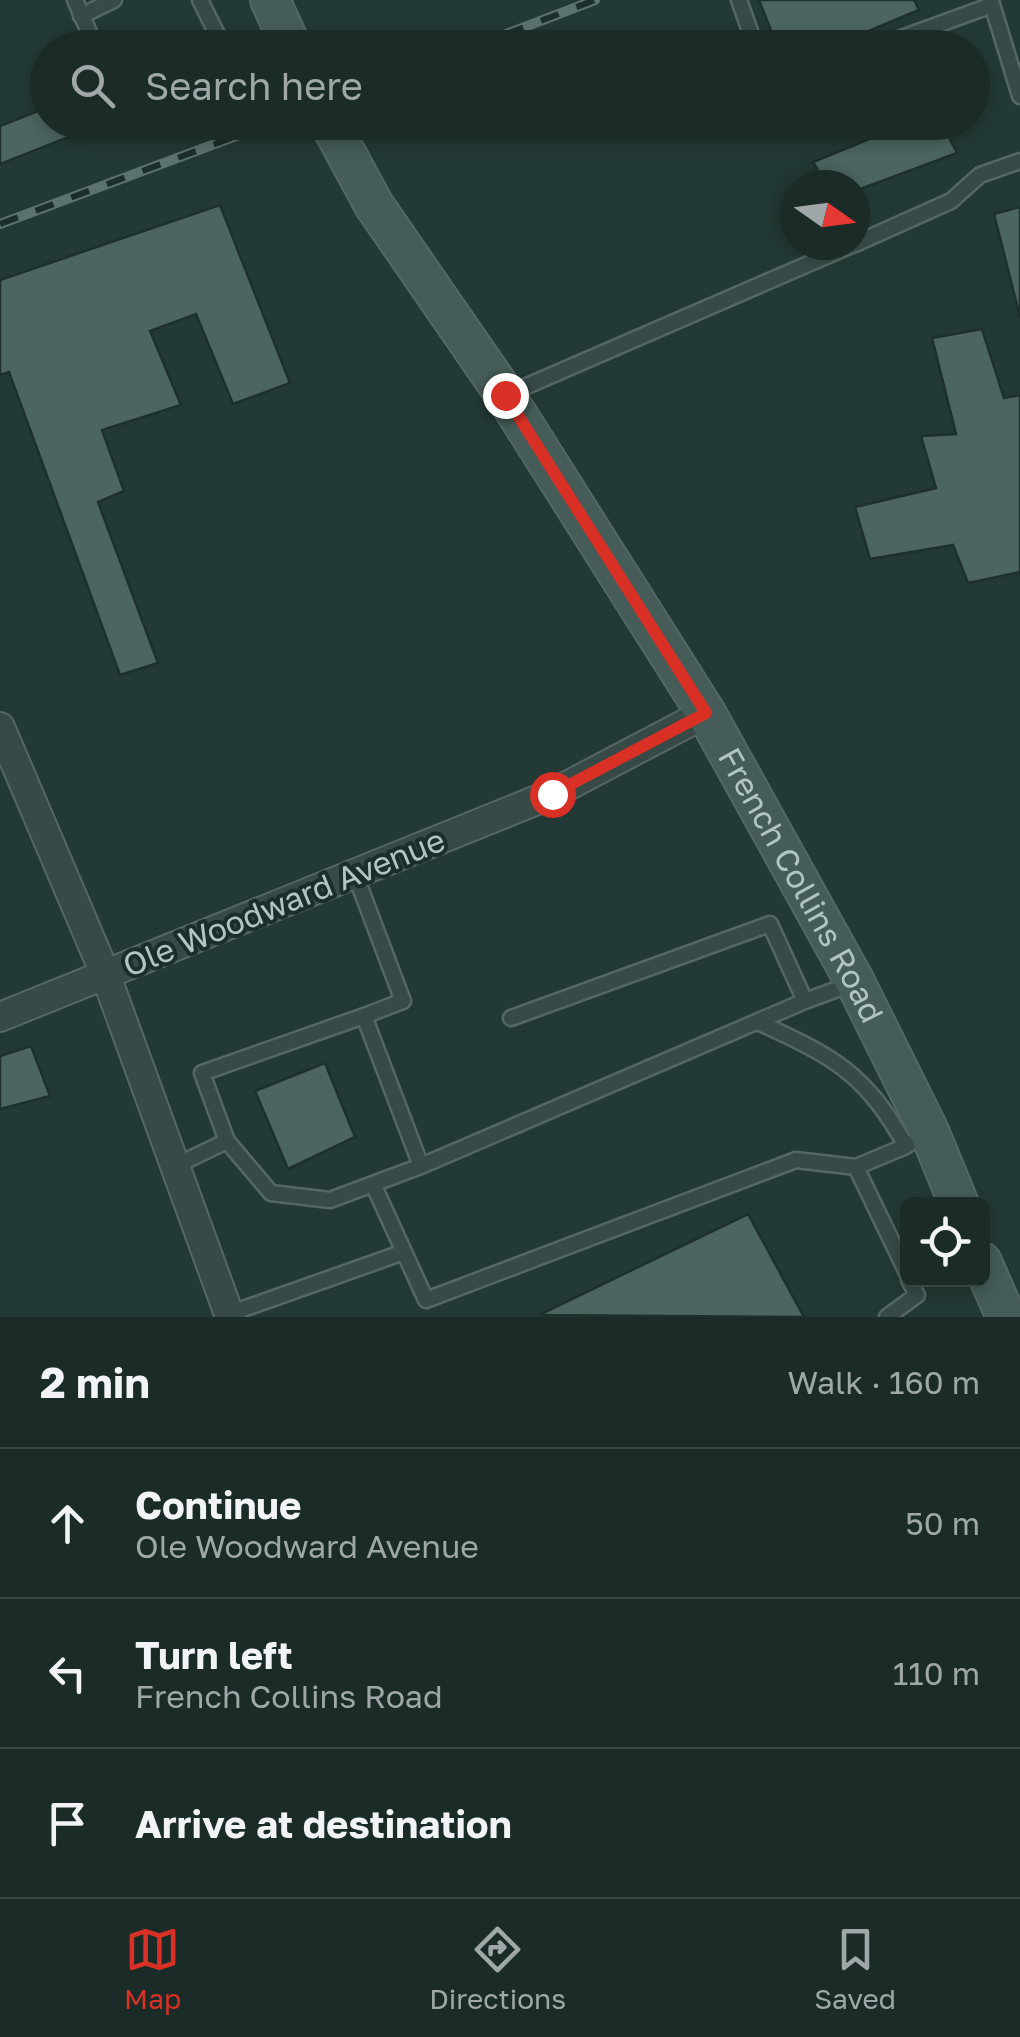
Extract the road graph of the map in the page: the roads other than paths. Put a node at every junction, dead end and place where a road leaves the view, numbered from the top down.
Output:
1 (75, 0) edge
2 (114, 0) edge
3 (270, 0) edge
4 (739, 0) edge
5 (202, 1) edge
6 (991, 3) edge
7 (81, 16) junction
8 (88, 30) edge
9 (216, 30) edge
10 (279, 30) edge
11 (750, 30) edge
12 (921, 30) edge
13 (1020, 96) edge
14 (339, 140) edge
15 (1020, 161) edge
16 (870, 237) edge
17 (816, 260) edge
18 (505, 395) junction
19 (706, 713) junction
20 (0, 727) edge
21 (355, 874) junction
22 (106, 976) junction
23 (855, 982) junction
24 (805, 1002) junction
25 (364, 1016) junction
26 (0, 1017) edge
27 (512, 1018) dead end
28 (758, 1022) junction
29 (917, 1138) junction
30 (227, 1142) junction
31 (175, 1166) junction
32 (421, 1166) junction
33 (856, 1167) junction
34 (374, 1184) junction
35 (955, 1197) edge
36 (404, 1252) junction
37 (900, 1261) edge
38 (990, 1280) edge
39 (913, 1287) edge
40 (426, 1300) junction
41 (229, 1316) edge
42 (435, 1317) edge
43 (887, 1317) edge
44 (1006, 1317) edge

1 - 7 lane
2 - 7 lane
3 - 10 street
4 - 11 lane
5 - 9 lane
6 - 12 lane
6 - 13 lane
7 - 8 lane
14 - 18 street, French Collins Road
15 - 16 lane
17 - 18 lane
18 - 19 street, French Collins Road
19 - 21 street, Ole Woodward Avenue
19 - 23 street, French Collins Road
20 - 22 street, Ole Woodward Avenue
21 - 22 street, Ole Woodward Avenue
21 - 25 lane
22 - 26 street
22 - 31 street
23 - 24 lane
23 - 29 street, French Collins Road
24 - 27 lane
24 - 28 lane
25 - 30 lane
25 - 32 lane
28 - 29 lane
28 - 32 lane
29 - 33 lane
29 - 35 street, French Collins Road
30 - 31 lane
30 - 34 lane
31 - 41 street
32 - 34 lane
33 - 37 lane
33 - 40 lane
34 - 36 lane
36 - 40 lane
36 - 41 lane
38 - 44 street
39 - 43 lane
40 - 42 lane

